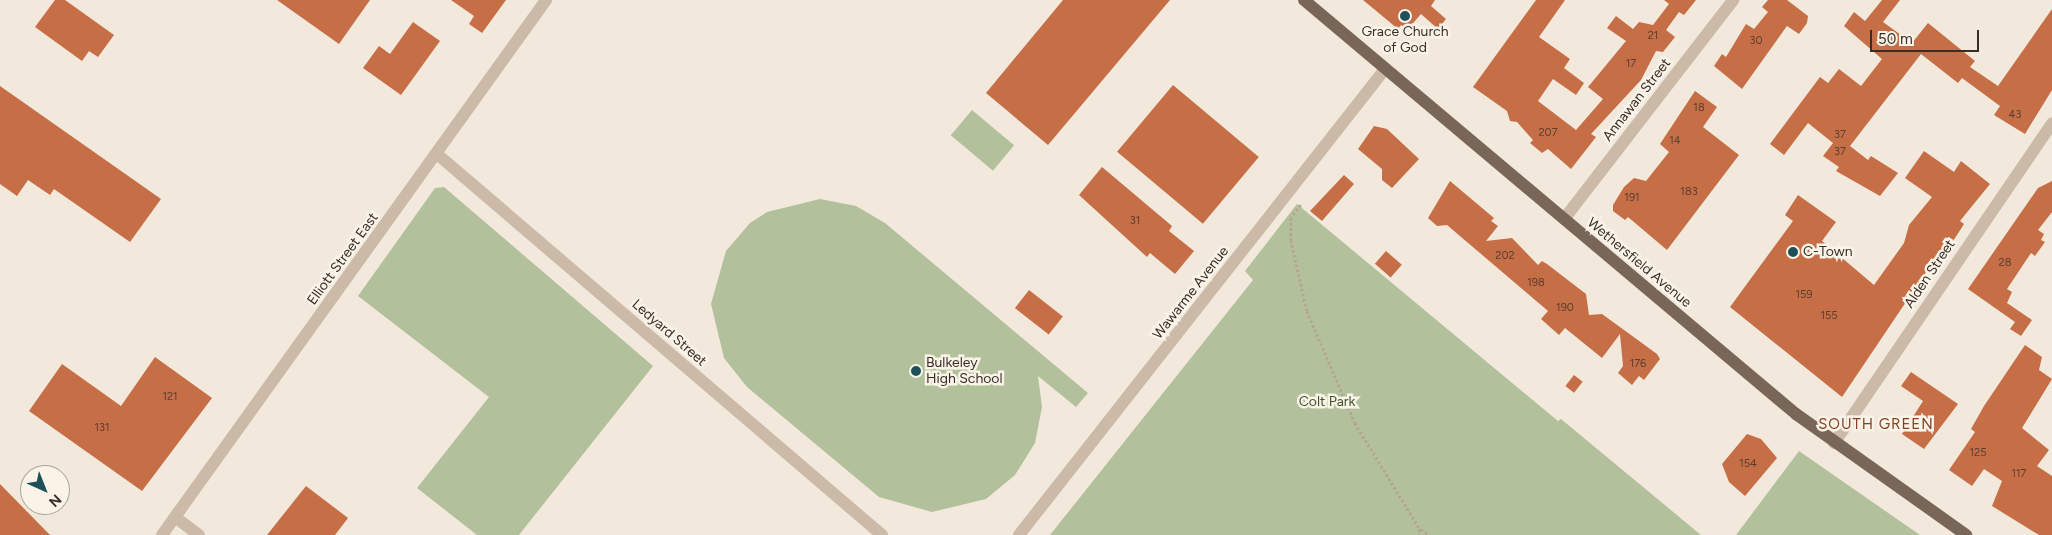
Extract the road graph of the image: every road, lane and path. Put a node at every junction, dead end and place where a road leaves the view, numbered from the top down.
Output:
1 (546, 0) edge
2 (1304, 0) edge
3 (1734, 0) edge
4 (1385, 69) junction
5 (2052, 123) edge
6 (437, 154) junction
7 (1301, 205) dead end
8 (1564, 219) junction
9 (1834, 443) junction
10 (175, 517) junction
11 (1420, 528) junction
12 (162, 535) edge
13 (199, 535) edge
14 (882, 535) edge
15 (1019, 535) edge
16 (1420, 535) edge
17 (1430, 535) edge
18 (1966, 535) edge

1 - 6 street, Elliott Street East
2 - 4 main road, Wethersfield Avenue
3 - 8 street, Annawan Street
4 - 8 main road, Wethersfield Avenue
4 - 15 street, Wawarme Avenue
5 - 9 street, Alden Street
6 - 10 street, Elliott Street East
6 - 14 street, Ledyard Street
7 - 11 path
8 - 9 main road, Wethersfield Avenue
9 - 18 main road, Wethersfield Avenue
10 - 12 street, Elliott Street East
10 - 13 street
11 - 16 path
11 - 17 path

